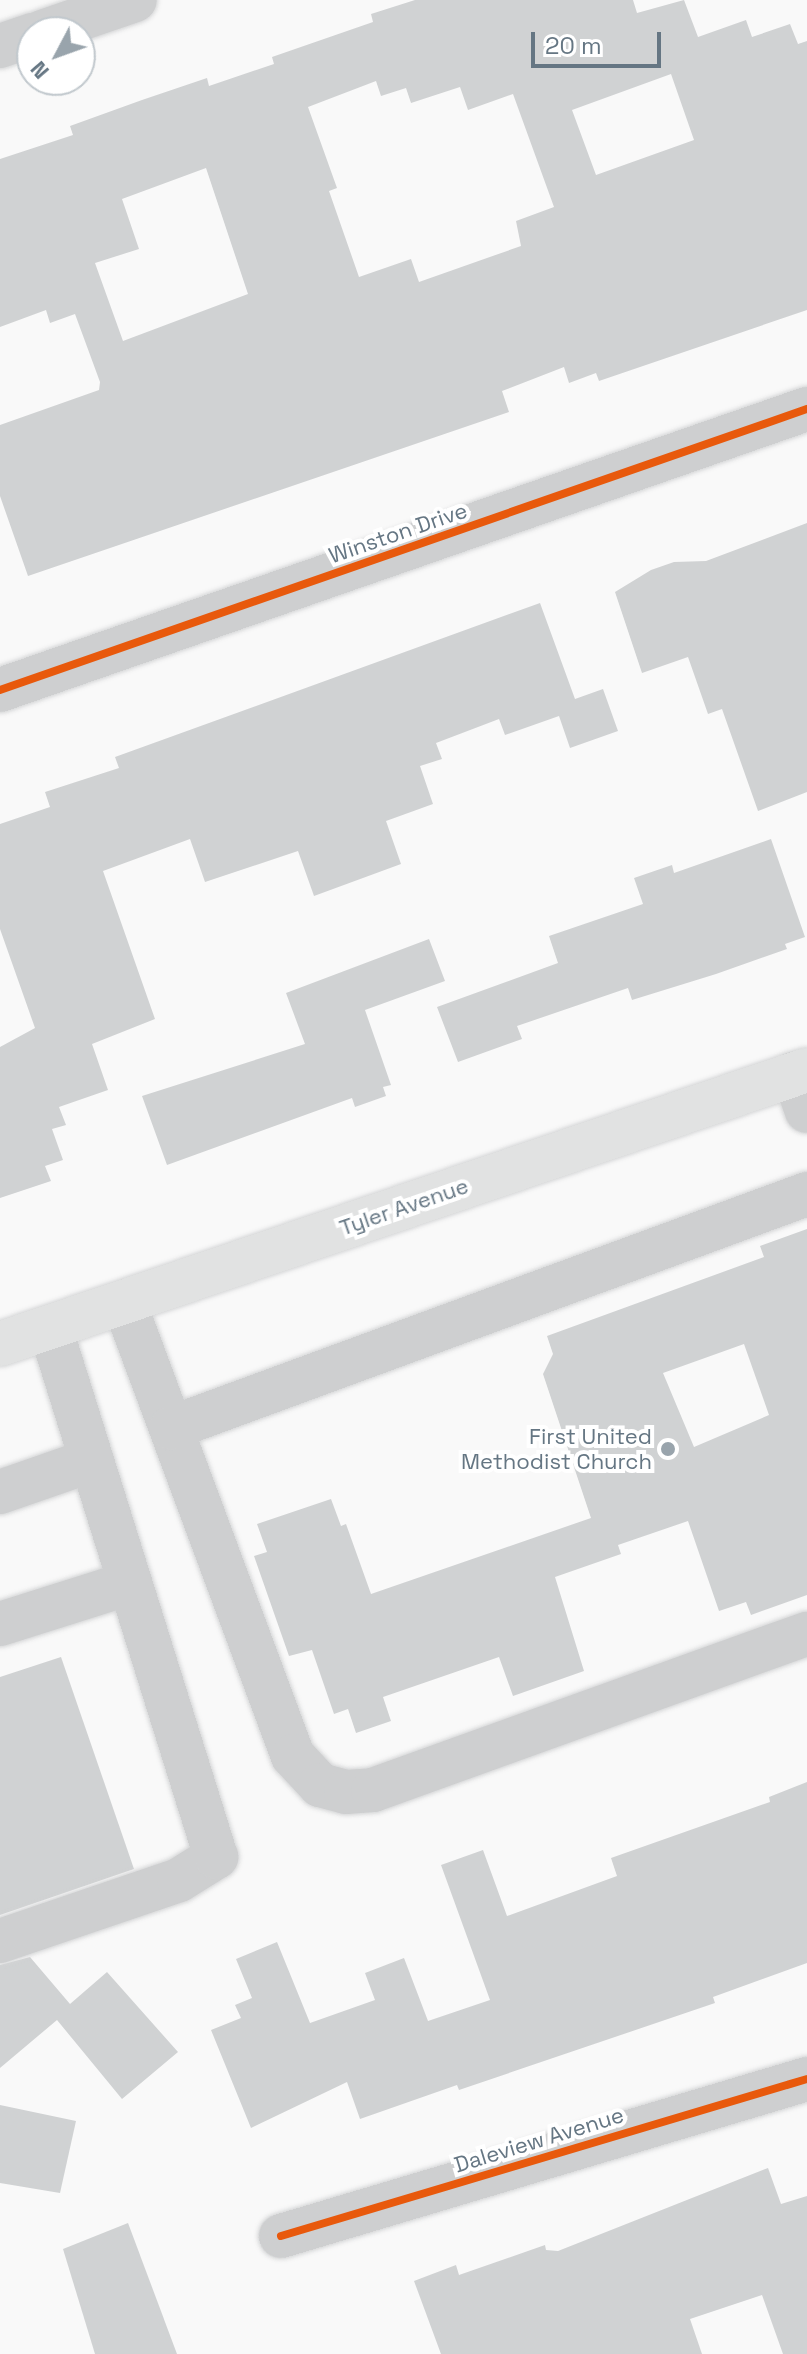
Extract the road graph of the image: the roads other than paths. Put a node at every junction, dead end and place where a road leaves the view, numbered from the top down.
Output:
1 (135, 0) edge
2 (88, 16) edge
3 (807, 409) edge
4 (0, 690) edge
5 (803, 1085) edge
6 (807, 1194) edge
7 (124, 1302) junction
8 (50, 1327) junction
9 (0, 1344) edge
10 (171, 1428) junction
11 (92, 1460) junction
12 (0, 1492) edge
13 (130, 1583) junction
14 (0, 1624) edge
15 (807, 1634) edge
16 (0, 1941) edge
17 (807, 2079) edge
18 (281, 2236) dead end

1 - 2 street
3 - 4 street, Winston Drive
5 - 7 main road, Tyler Avenue
6 - 10 street
7 - 8 main road, Tyler Avenue
7 - 10 street
8 - 9 main road, Tyler Avenue
8 - 11 street
10 - 15 street
11 - 12 street
11 - 13 street
13 - 14 street
13 - 16 street
17 - 18 street, Daleview Avenue

